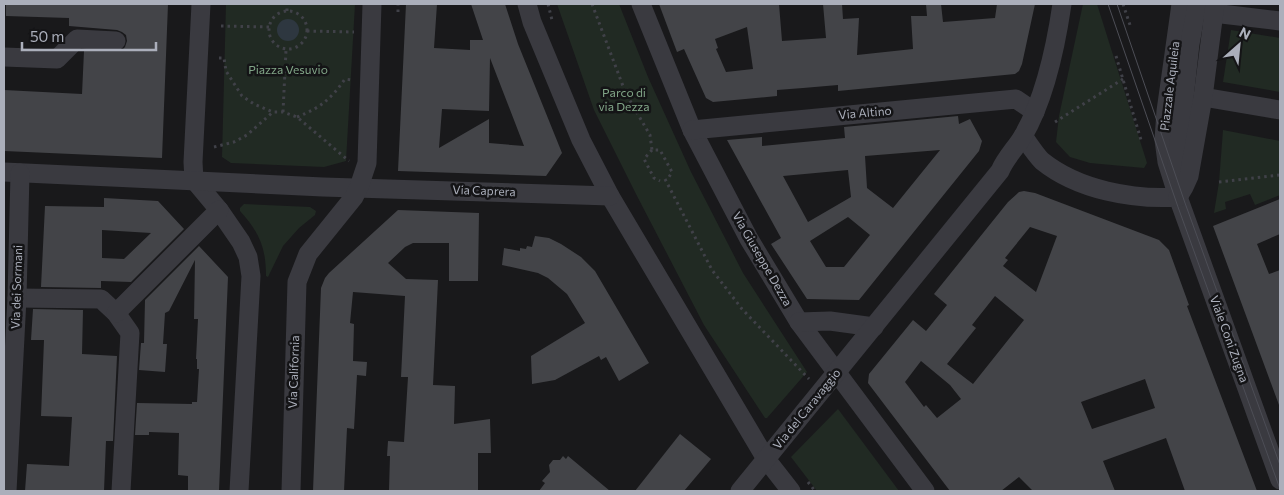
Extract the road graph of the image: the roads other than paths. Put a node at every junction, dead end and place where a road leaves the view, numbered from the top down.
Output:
1 (201, 4) edge
2 (372, 4) edge
3 (527, 4) edge
4 (641, 4) edge
5 (1062, 4) edge
6 (1181, 4) edge
7 (1197, 4) edge
8 (1214, 8) edge
9 (1280, 21) edge
10 (116, 41) dead end
11 (4, 57) edge
12 (1203, 96) junction
13 (1280, 110) edge
14 (1035, 112) junction
15 (692, 130) junction
16 (1023, 136) junction
17 (1040, 159) junction
18 (1000, 171) junction
19 (12, 172) edge
20 (194, 180) junction
21 (359, 187) junction
22 (610, 196) junction
23 (1178, 197) junction
24 (219, 210) junction
25 (17, 298) junction
26 (116, 313) junction
27 (799, 322) junction
28 (874, 327) junction
29 (837, 372) junction
30 (766, 459) junction
31 (1280, 480) edge
32 (7, 491) edge
33 (121, 491) edge
34 (239, 491) edge
35 (291, 491) edge
36 (740, 491) edge
37 (791, 491) edge
38 (925, 491) edge

1 - 20 street
2 - 21 street
3 - 22 street
4 - 15 street, Via Giuseppe Dezza
5 - 14 street
6 - 23 street, Piazzale Aquileia
7 - 23 street
8 - 9 street
8 - 12 street
10 - 11 street
12 - 13 street
12 - 23 street
14 - 15 street, Via Altino
14 - 16 street
15 - 27 street, Via Giuseppe Dezza
16 - 17 street
16 - 18 street, Via del Caravaggio
17 - 18 street
17 - 23 street
18 - 28 street, Via del Caravaggio
19 - 20 street
19 - 25 street, Via dei Sormani
20 - 21 street
20 - 24 street
21 - 22 street, Via Caprera
21 - 35 street, Via California
22 - 30 street
23 - 31 street, Viale Coni Zugna
24 - 26 street
24 - 34 street
25 - 26 street
25 - 32 street, Via dei Sormani
26 - 33 street
27 - 28 street
27 - 29 street, Via Giuseppe Dezza
28 - 29 street, Via del Caravaggio
29 - 30 street, Via del Caravaggio
29 - 38 street, Via Giuseppe Dezza
30 - 36 street, Via del Caravaggio
30 - 37 street

